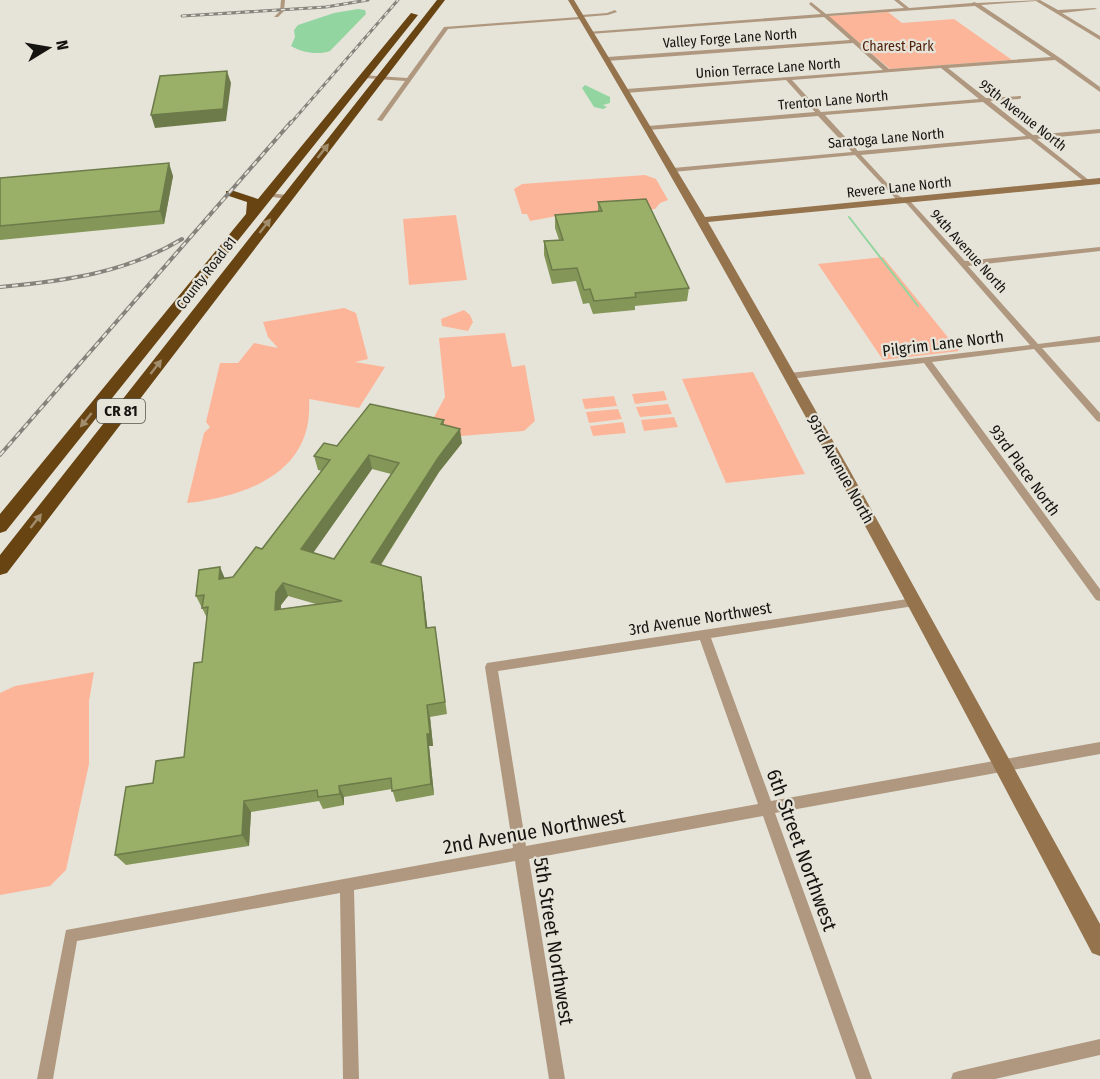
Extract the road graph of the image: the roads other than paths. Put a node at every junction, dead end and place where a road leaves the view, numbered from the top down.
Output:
1 (283, 0) edge
2 (441, 0) edge
3 (571, 0) edge
4 (896, 0) edge
5 (969, 0) edge
6 (1037, 0) edge
7 (811, 3) dead end
8 (976, 4) junction
9 (422, 5) dead end
10 (908, 9) junction
11 (1095, 9) dead end
12 (615, 11) dead end
13 (1057, 12) junction
14 (824, 15) junction
15 (276, 16) dead end
16 (581, 17) junction
17 (590, 32) junction
18 (1099, 37) edge
19 (854, 41) junction
20 (1056, 58) junction
21 (607, 59) junction
22 (943, 67) junction
23 (888, 71) junction
24 (364, 76) junction
25 (380, 78) junction
26 (788, 79) junction
27 (409, 80) junction
28 (1100, 90) edge
29 (626, 92) junction
30 (1019, 97) dead end
31 (984, 99) junction
32 (820, 113) junction
33 (380, 120) dead end
34 (648, 128) junction
35 (1100, 131) edge
36 (1031, 137) junction
37 (857, 153) junction
38 (673, 170) junction
39 (1096, 182) edge
40 (268, 195) junction
41 (287, 198) junction
42 (903, 200) junction
43 (252, 214) junction
44 (702, 220) junction
45 (1100, 249) edge
46 (962, 264) junction
47 (1100, 339) edge
48 (1036, 347) junction
49 (926, 360) junction
50 (790, 376) junction
51 (1100, 419) edge
52 (0, 526) edge
53 (0, 568) edge
54 (1100, 597) edge
55 (914, 602) junction
56 (704, 634) junction
57 (491, 667) joint
58 (1100, 748) edge
59 (1004, 767) junction
60 (767, 809) junction
61 (520, 854) junction
62 (347, 886) junction
63 (1100, 945) edge
64 (1100, 1047) edge
65 (43, 1078) edge
66 (351, 1079) edge
67 (557, 1079) edge
68 (864, 1079) edge
69 (958, 1079) edge

1 - 15 street
2 - 25 highway, County Road 81 / CR 81
3 - 16 street, 93rd Avenue North
4 - 10 street
5 - 8 street
6 - 8 street
6 - 13 street
7 - 14 street
8 - 10 street
8 - 20 street
9 - 24 highway, County Road 81 / CR 81
10 - 14 street
11 - 13 street
12 - 16 street
13 - 18 street
14 - 17 street
14 - 19 street
16 - 17 street, 93rd Avenue North
16 - 27 street
17 - 21 street, 93rd Avenue North
19 - 21 street, Valley Forge Lane North
19 - 23 street
20 - 22 street, Union Terrace Lane North
20 - 28 street
21 - 29 street, 93rd Avenue North
22 - 23 street, Union Terrace Lane North
22 - 31 street, 95th Avenue North
23 - 26 street, Union Terrace Lane North
24 - 25 street
24 - 40 highway, County Road 81 / CR 81
25 - 27 street
41 -> 25 highway, County Road 81 / CR 81
26 - 29 street, Union Terrace Lane North
26 - 32 street, 94th Avenue North
27 - 33 street
29 - 34 street, 93rd Avenue North
30 - 31 street, Trenton Lane North
31 - 32 street, Trenton Lane North
31 - 36 street, 95th Avenue North
32 - 34 street, Trenton Lane North
32 - 37 street, 94th Avenue North
34 - 38 street, 93rd Avenue North
35 - 36 street, Saratoga Lane North
36 - 37 street, Saratoga Lane North
36 - 39 street, 95th Avenue North
37 - 38 street, Saratoga Lane North
37 - 42 street, 94th Avenue North
38 - 44 street, 93rd Avenue North
39 - 42 street, Revere Lane North
40 - 41 street
40 - 43 highway, County Road 81 / CR 81
40 - 43 highway
53 -> 41 highway, County Road 81 / CR 81
42 - 44 street, Revere Lane North
42 - 46 street, 94th Avenue North
43 -> 52 highway, County Road 81 / CR 81
44 - 50 street, 93rd Avenue North
45 - 46 street
46 - 48 street, 94th Avenue North
47 - 48 street, Pilgrim Lane North
48 - 49 street, Pilgrim Lane North
48 - 51 street, 94th Avenue North
49 - 50 street, Pilgrim Lane North
49 - 54 street, 93rd Place North
50 - 55 street, 93rd Avenue North
55 - 56 street, 3rd Avenue Northwest
55 - 59 street, 93rd Avenue North
56 - 57 street, 3rd Avenue Northwest
56 - 60 street, 6th Street Northwest
57 - 61 street, 5th Street Northwest
58 - 59 street, 2nd Avenue Northwest
59 - 60 street, 2nd Avenue Northwest
59 - 63 street, 93rd Avenue North
60 - 61 street, 2nd Avenue Northwest
60 - 68 street, 6th Street Northwest
61 - 62 street, 2nd Avenue Northwest
61 - 67 street, 5th Street Northwest
62 - 65 street, 2nd Avenue Northwest
62 - 66 street
64 - 69 street

